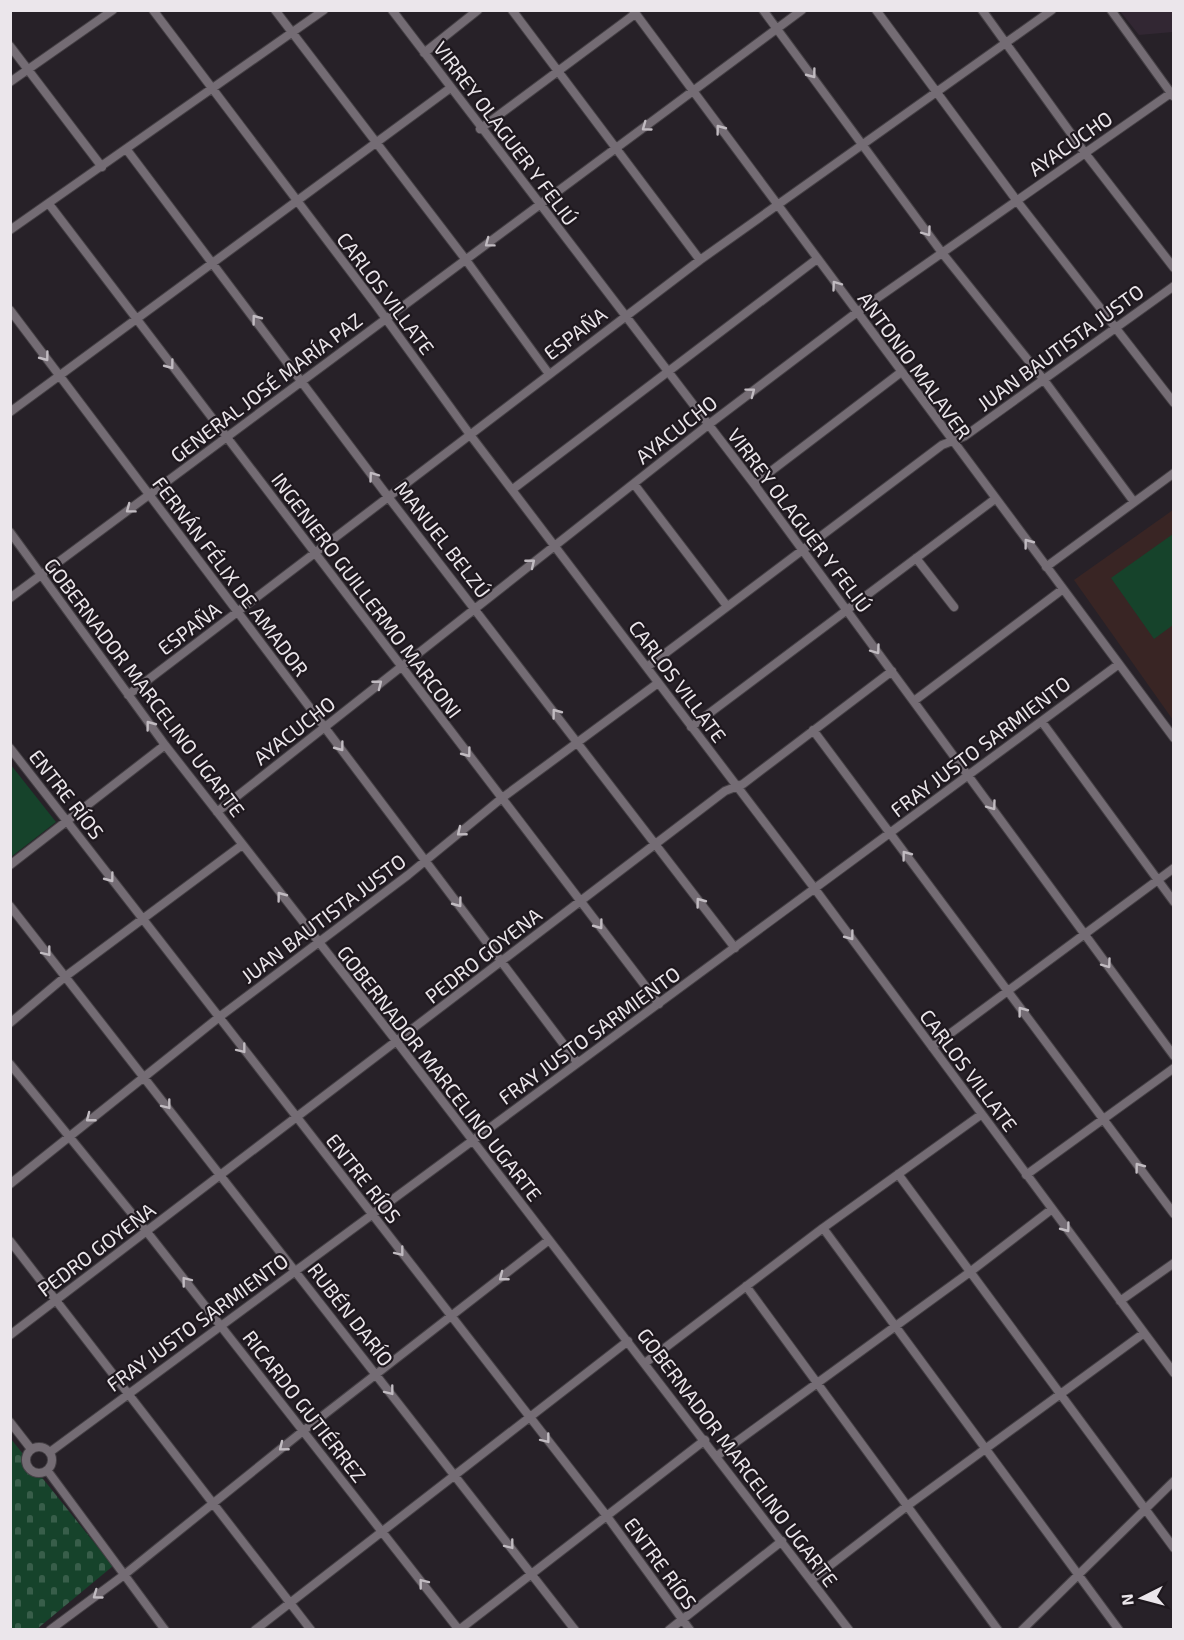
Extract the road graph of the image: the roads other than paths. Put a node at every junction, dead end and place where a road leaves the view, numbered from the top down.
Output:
1 (113, 10) edge
2 (153, 10) edge
3 (275, 10) edge
4 (324, 10) edge
5 (392, 10) edge
6 (478, 10) edge
7 (512, 10) edge
8 (763, 10) edge
9 (802, 10) edge
10 (876, 10) edge
11 (982, 10) edge
12 (1052, 10) edge
13 (1111, 10) edge
14 (634, 12) edge
15 (777, 28) junction
16 (292, 33) junction
17 (1006, 43) junction
18 (10, 45) edge
19 (424, 53) junction
20 (28, 70) junction
21 (558, 71) junction
22 (10, 82) edge
23 (449, 89) junction
24 (214, 90) junction
25 (938, 91) junction
26 (693, 93) junction
27 (1172, 95) edge
28 (480, 129) junction
29 (376, 142) junction
30 (864, 143) junction
31 (616, 148) junction
32 (127, 150) junction
33 (1085, 153) junction
34 (102, 167) junction
35 (296, 201) junction
36 (1017, 201) junction
37 (49, 204) junction
38 (777, 204) junction
39 (539, 206) junction
40 (10, 230) edge
41 (943, 254) junction
42 (817, 259) junction
43 (466, 260) junction
44 (700, 260) junction
45 (213, 262) junction
46 (1173, 268) edge
47 (1173, 286) edge
48 (10, 310) edge
49 (856, 314) junction
50 (625, 316) junction
51 (385, 318) junction
52 (134, 319) junction
53 (1115, 329) junction
54 (668, 373) junction
55 (900, 373) junction
56 (58, 374) junction
57 (549, 374) junction
58 (1044, 380) junction
59 (303, 381) junction
60 (1173, 403) edge
61 (10, 411) edge
62 (708, 425) junction
63 (471, 436) junction
64 (226, 438) junction
65 (951, 442) junction
66 (1173, 473) edge
67 (634, 484) junction
68 (754, 484) junction
69 (513, 489) junction
70 (149, 495) junction
71 (389, 498) junction
72 (995, 499) junction
73 (1134, 502) junction
74 (10, 532) edge
75 (555, 544) junction
76 (801, 550) junction
77 (315, 555) junction
78 (916, 558) junction
79 (1046, 567) junction
80 (42, 576) junction
81 (1063, 590) junction
82 (10, 598) edge
83 (728, 606) junction
84 (954, 607) dead end
85 (476, 608) junction
86 (848, 610) junction
87 (238, 613) junction
88 (1119, 664) junction
89 (401, 666) junction
90 (647, 668) junction
91 (891, 671) junction
92 (658, 683) junction
93 (128, 695) junction
94 (914, 701) junction
95 (1042, 722) junction
96 (324, 726) junction
97 (691, 727) junction
98 (813, 730) junction
99 (1173, 738) edge
100 (579, 744) junction
101 (165, 745) junction
102 (10, 748) edge
103 (970, 775) junction
104 (736, 786) junction
105 (502, 798) junction
106 (217, 812) junction
107 (67, 821) junction
108 (890, 834) junction
109 (656, 844) junction
110 (242, 845) junction
111 (426, 860) junction
112 (10, 865) edge
113 (1173, 868) edge
114 (1158, 880) junction
115 (815, 889) junction
116 (580, 901) junction
117 (1173, 902) edge
118 (10, 906) edge
119 (141, 918) junction
120 (1084, 933) junction
121 (318, 944) junction
122 (735, 948) junction
123 (502, 961) junction
124 (66, 976) junction
125 (1007, 991) junction
126 (659, 1004) junction
127 (218, 1018) junction
128 (10, 1023) edge
129 (397, 1042) junction
130 (932, 1047) junction
131 (1173, 1056) edge
132 (577, 1062) junction
133 (10, 1064) edge
134 (1173, 1068) edge
135 (144, 1076) junction
136 (982, 1114) junction
137 (296, 1118) junction
138 (1103, 1119) junction
139 (69, 1135) junction
140 (473, 1142) junction
141 (898, 1174) junction
142 (221, 1175) junction
143 (1026, 1175) junction
144 (10, 1184) edge
145 (1052, 1209) junction
146 (1173, 1214) edge
147 (371, 1215) junction
148 (823, 1228) junction
149 (146, 1231) junction
150 (549, 1240) junction
151 (10, 1241) edge
152 (1173, 1263) edge
153 (295, 1270) junction
154 (970, 1272) junction
155 (746, 1286) junction
156 (56, 1300) junction
157 (1120, 1301) junction
158 (452, 1317) junction
159 (220, 1325) junction
160 (895, 1326) junction
161 (1144, 1333) junction
162 (10, 1335) edge
163 (628, 1341) junction
164 (645, 1363) junction
165 (1173, 1373) edge
166 (377, 1374) junction
167 (817, 1384) junction
168 (128, 1393) junction
169 (1060, 1394) junction
170 (530, 1418) junction
171 (10, 1422) edge
172 (303, 1431) junction
173 (705, 1440) junction
174 (985, 1448) junction
175 (32, 1449) junction
176 (50, 1452) junction
177 (717, 1456) junction
178 (48, 1470) junction
179 (456, 1475) junction
180 (1173, 1481) edge
181 (214, 1504) junction
182 (907, 1506) junction
183 (1144, 1509) junction
184 (606, 1515) junction
185 (382, 1532) junction
186 (782, 1541) junction
187 (1173, 1548) edge
188 (532, 1573) junction
189 (1078, 1574) junction
190 (124, 1575) junction
191 (811, 1580) junction
192 (290, 1602) junction
193 (682, 1619) junction
194 (50, 1629) edge
195 (165, 1629) edge
196 (255, 1629) edge
197 (311, 1629) edge
198 (459, 1629) edge
199 (574, 1629) edge
200 (669, 1629) edge
201 (690, 1629) edge
202 (849, 1629) edge
203 (998, 1629) edge
204 (1022, 1629) edge
205 (1119, 1629) edge

1 - 20 street
2 - 24 street, CARLOS VILLATE
3 - 16 street
4 - 16 street
5 - 19 street, VIRREY OLAGUER Y FELIÚ
6 - 19 street
7 - 21 street
8 - 15 street
9 - 15 street, GENERAL JOSÉ MARÍA PAZ
10 - 25 street
11 - 17 street
12 - 17 street, ESPAÑA
13 - 27 street
14 - 21 street
14 - 26 street, ANTONIO MALAVER
15 - 26 street, GENERAL JOSÉ MARÍA PAZ
15 -> 30 street
16 - 24 street
16 - 29 street
17 - 25 street, ESPAÑA
17 - 33 street
18 - 20 street
19 - 23 street, VIRREY OLAGUER Y FELIÚ
20 - 22 street
20 - 34 street
21 - 28 street
21 - 31 street
23 - 28 street, VIRREY OLAGUER Y FELIÚ
23 - 29 street
24 - 32 street
24 - 35 street, CARLOS VILLATE
25 - 30 street, ESPAÑA
25 - 36 street
26 -> 31 street, GENERAL JOSÉ MARÍA PAZ
38 -> 26 street, ANTONIO MALAVER
27 - 33 street, AYACUCHO
28 - 39 street, VIRREY OLAGUER Y FELIÚ
29 - 35 street
29 - 43 street
30 - 38 street, ESPAÑA
30 -> 41 street
31 - 39 street, GENERAL JOSÉ MARÍA PAZ
31 - 44 street
32 - 34 street
32 - 45 street, MANUEL BELZÚ
33 - 36 street, AYACUCHO
33 - 46 street
34 - 37 street
35 - 45 street
35 - 51 street, CARLOS VILLATE
36 - 41 street, AYACUCHO
36 - 53 street
37 - 40 street
37 - 52 street, INGENIERO GUILLERMO MARCONI
38 - 42 street, ANTONIO MALAVER
38 - 44 street, ESPAÑA
39 -> 43 street, GENERAL JOSÉ MARÍA PAZ
39 - 50 street, VIRREY OLAGUER Y FELIÚ
41 - 49 street, AYACUCHO
41 - 58 street
49 -> 42 street, ANTONIO MALAVER
42 - 54 street
43 - 51 street, GENERAL JOSÉ MARÍA PAZ
43 - 57 street
44 - 50 street, ESPAÑA
45 - 52 street
59 -> 45 street, MANUEL BELZÚ
47 - 53 street, JUAN BAUTISTA JUSTO
48 -> 56 street, FERNÁN FÉLIX DE AMADOR
49 - 55 street, ANTONIO MALAVER
62 -> 49 street, AYACUCHO
50 - 54 street, VIRREY OLAGUER Y FELIÚ
50 - 57 street, ESPAÑA
51 - 59 street, GENERAL JOSÉ MARÍA PAZ
51 - 63 street, CARLOS VILLATE
52 - 56 street
52 -> 64 street, INGENIERO GUILLERMO MARCONI
53 - 58 street, JUAN BAUTISTA JUSTO
53 - 60 street
54 - 62 street, VIRREY OLAGUER Y FELIÚ
54 - 69 street
55 - 65 street, ANTONIO MALAVER
55 - 68 street
56 - 61 street
56 - 70 street, FERNÁN FÉLIX DE AMADOR
57 - 63 street, ESPAÑA
58 - 65 street, JUAN BAUTISTA JUSTO
58 - 73 street
59 - 64 street, GENERAL JOSÉ MARÍA PAZ
71 -> 59 street, MANUEL BELZÚ
62 - 67 street, AYACUCHO
62 - 68 street, VIRREY OLAGUER Y FELIÚ
63 - 69 street, CARLOS VILLATE
63 - 71 street, ESPAÑA
64 - 70 street, GENERAL JOSÉ MARÍA PAZ
64 - 77 street, INGENIERO GUILLERMO MARCONI
65 - 72 street, ANTONIO MALAVER
65 - 76 street, JUAN BAUTISTA JUSTO
66 - 73 street
67 - 75 street, AYACUCHO
67 - 83 street
68 - 76 street, VIRREY OLAGUER Y FELIÚ
69 - 75 street, CARLOS VILLATE
70 -> 80 street, GENERAL JOSÉ MARÍA PAZ
70 - 87 street, FERNÁN FÉLIX DE AMADOR
71 - 77 street, ESPAÑA
71 - 85 street, MANUEL BELZÚ
72 - 78 street
79 -> 72 street, ANTONIO MALAVER
73 - 79 street
74 - 80 street, GOBERNADOR MARCELINO UGARTE
85 -> 75 street, AYACUCHO
75 - 90 street, CARLOS VILLATE
76 - 83 street, JUAN BAUTISTA JUSTO
76 - 86 street, VIRREY OLAGUER Y FELIÚ
77 - 87 street, ESPAÑA
77 - 89 street, INGENIERO GUILLERMO MARCONI
78 - 84 street
78 - 86 street
79 - 81 street, ANTONIO MALAVER
80 - 82 street, GENERAL JOSÉ MARÍA PAZ
80 - 93 street, GOBERNADOR MARCELINO UGARTE
81 - 88 street, ANTONIO MALAVER
81 - 94 street
83 - 90 street, JUAN BAUTISTA JUSTO
85 - 89 street, AYACUCHO
100 -> 85 street, MANUEL BELZÚ
86 -> 91 street, VIRREY OLAGUER Y FELIÚ
86 - 97 street
87 - 93 street, ESPAÑA
87 - 96 street, FERNÁN FÉLIX DE AMADOR
88 - 95 street, FRAY JUSTO SARMIENTO
88 - 99 street, ANTONIO MALAVER
96 -> 89 street, AYACUCHO
89 -> 105 street, INGENIERO GUILLERMO MARCONI
90 - 92 street, CARLOS VILLATE
91 - 94 street, VIRREY OLAGUER Y FELIÚ
91 - 98 street, PEDRO GOYENA
92 - 97 street, CARLOS VILLATE
92 - 100 street, JUAN BAUTISTA JUSTO
101 -> 93 street, GOBERNADOR MARCELINO UGARTE
94 - 103 street, VIRREY OLAGUER Y FELIÚ
95 - 103 street, FRAY JUSTO SARMIENTO
95 - 114 street
96 - 106 street, AYACUCHO
96 -> 111 street, FERNÁN FÉLIX DE AMADOR
97 - 104 street, CARLOS VILLATE
98 - 104 street, PEDRO GOYENA
98 - 108 street
100 - 105 street, JUAN BAUTISTA JUSTO
100 - 109 street, MANUEL BELZÚ
101 - 106 street, GOBERNADOR MARCELINO UGARTE
101 - 107 street
102 - 107 street, ENTRE RÍOS
103 - 108 street, FRAY JUSTO SARMIENTO
103 -> 120 street, VIRREY OLAGUER Y FELIÚ
104 - 109 street, PEDRO GOYENA
104 - 115 street, CARLOS VILLATE
105 -> 111 street, JUAN BAUTISTA JUSTO
105 - 116 street, INGENIERO GUILLERMO MARCONI
106 - 110 street, GOBERNADOR MARCELINO UGARTE
107 - 112 street
107 -> 119 street, ENTRE RÍOS
108 - 115 street, FRAY JUSTO SARMIENTO
125 -> 108 street
109 - 116 street, PEDRO GOYENA
122 -> 109 street, MANUEL BELZÚ
110 - 119 street
121 -> 110 street, GOBERNADOR MARCELINO UGARTE
111 - 121 street, JUAN BAUTISTA JUSTO
111 -> 123 street, FERNÁN FÉLIX DE AMADOR
113 - 114 street
114 - 117 street
114 - 120 street
115 - 122 street, FRAY JUSTO SARMIENTO
115 -> 130 street, CARLOS VILLATE
116 - 123 street, PEDRO GOYENA
116 -> 126 street, INGENIERO GUILLERMO MARCONI
118 -> 124 street, RUBÉN DARÍO
119 - 124 street
119 - 127 street, ENTRE RÍOS
120 - 125 street
120 -> 131 street, VIRREY OLAGUER Y FELIÚ
121 - 127 street, JUAN BAUTISTA JUSTO
121 - 129 street, GOBERNADOR MARCELINO UGARTE
122 - 126 street, FRAY JUSTO SARMIENTO
123 - 129 street, PEDRO GOYENA
123 - 132 street, FERNÁN FÉLIX DE AMADOR
124 - 128 street
124 - 135 street, RUBÉN DARÍO
125 - 130 street
138 -> 125 street
126 - 132 street, FRAY JUSTO SARMIENTO
127 - 135 street, JUAN BAUTISTA JUSTO
127 -> 137 street, ENTRE RÍOS
129 - 137 street, PEDRO GOYENA
129 - 140 street, GOBERNADOR MARCELINO UGARTE
130 - 136 street, CARLOS VILLATE
132 - 140 street, FRAY JUSTO SARMIENTO
133 - 139 street, RICARDO GUTIÉRREZ
134 - 138 street
135 -> 139 street, JUAN BAUTISTA JUSTO
135 -> 142 street, RUBÉN DARÍO
136 - 141 street
136 - 143 street, CARLOS VILLATE
137 - 142 street, PEDRO GOYENA
137 - 147 street, ENTRE RÍOS
138 - 143 street
146 -> 138 street
139 - 144 street, JUAN BAUTISTA JUSTO
139 - 149 street, RICARDO GUTIÉRREZ
140 - 147 street, FRAY JUSTO SARMIENTO
140 - 150 street, GOBERNADOR MARCELINO UGARTE
141 - 148 street
141 - 154 street
142 - 149 street, PEDRO GOYENA
142 - 153 street, RUBÉN DARÍO
143 - 145 street, CARLOS VILLATE
145 - 154 street
145 -> 157 street, CARLOS VILLATE
147 - 153 street, FRAY JUSTO SARMIENTO
147 -> 158 street, ENTRE RÍOS
148 - 155 street
148 - 160 street
149 - 156 street, PEDRO GOYENA
159 -> 149 street, RICARDO GUTIÉRREZ
150 -> 158 street
150 - 163 street, GOBERNADOR MARCELINO UGARTE
151 - 156 street
152 - 157 street
153 - 159 street, FRAY JUSTO SARMIENTO
153 - 166 street, RUBÉN DARÍO
154 - 160 street
154 - 169 street
155 - 164 street
155 - 167 street
156 - 162 street, PEDRO GOYENA
156 - 168 street
157 - 161 street, CARLOS VILLATE
158 - 166 street
158 - 170 street, ENTRE RÍOS
159 - 168 street, FRAY JUSTO SARMIENTO
159 - 172 street, RICARDO GUTIÉRREZ
160 - 167 street
160 - 174 street
161 - 165 street, CARLOS VILLATE
161 - 169 street
163 - 164 street, GOBERNADOR MARCELINO UGARTE
163 - 170 street
164 - 173 street, GOBERNADOR MARCELINO UGARTE
166 - 172 street
166 -> 179 street, RUBÉN DARÍO
167 - 177 street
167 - 182 street
168 - 176 street, FRAY JUSTO SARMIENTO
168 - 181 street
169 - 174 street
169 - 183 street
170 - 179 street
170 -> 184 street, ENTRE RÍOS
171 - 175 street
172 -> 181 street
172 - 185 street, RICARDO GUTIÉRREZ
173 - 177 street, GOBERNADOR MARCELINO UGARTE
173 - 184 street
174 - 182 street
174 - 189 street
175 - 176 street
175 - 178 street
176 - 178 street
177 - 186 street, GOBERNADOR MARCELINO UGARTE
178 - 190 street
179 - 185 street
179 -> 188 street, RUBÉN DARÍO
180 - 183 street
181 - 190 street
181 - 192 street
182 - 191 street
182 - 203 street
183 - 187 street
183 - 189 street
184 - 188 street
184 - 193 street, ENTRE RÍOS
185 - 192 street
198 -> 185 street, RICARDO GUTIÉRREZ
186 - 191 street, GOBERNADOR MARCELINO UGARTE
186 - 193 street
188 - 198 street
188 - 199 street, RUBÉN DARÍO
189 - 204 street
189 - 205 street
190 -> 194 street
190 - 195 street
191 - 202 street, GOBERNADOR MARCELINO UGARTE
192 - 196 street
192 - 197 street
193 - 200 street
193 - 201 street, ENTRE RÍOS

